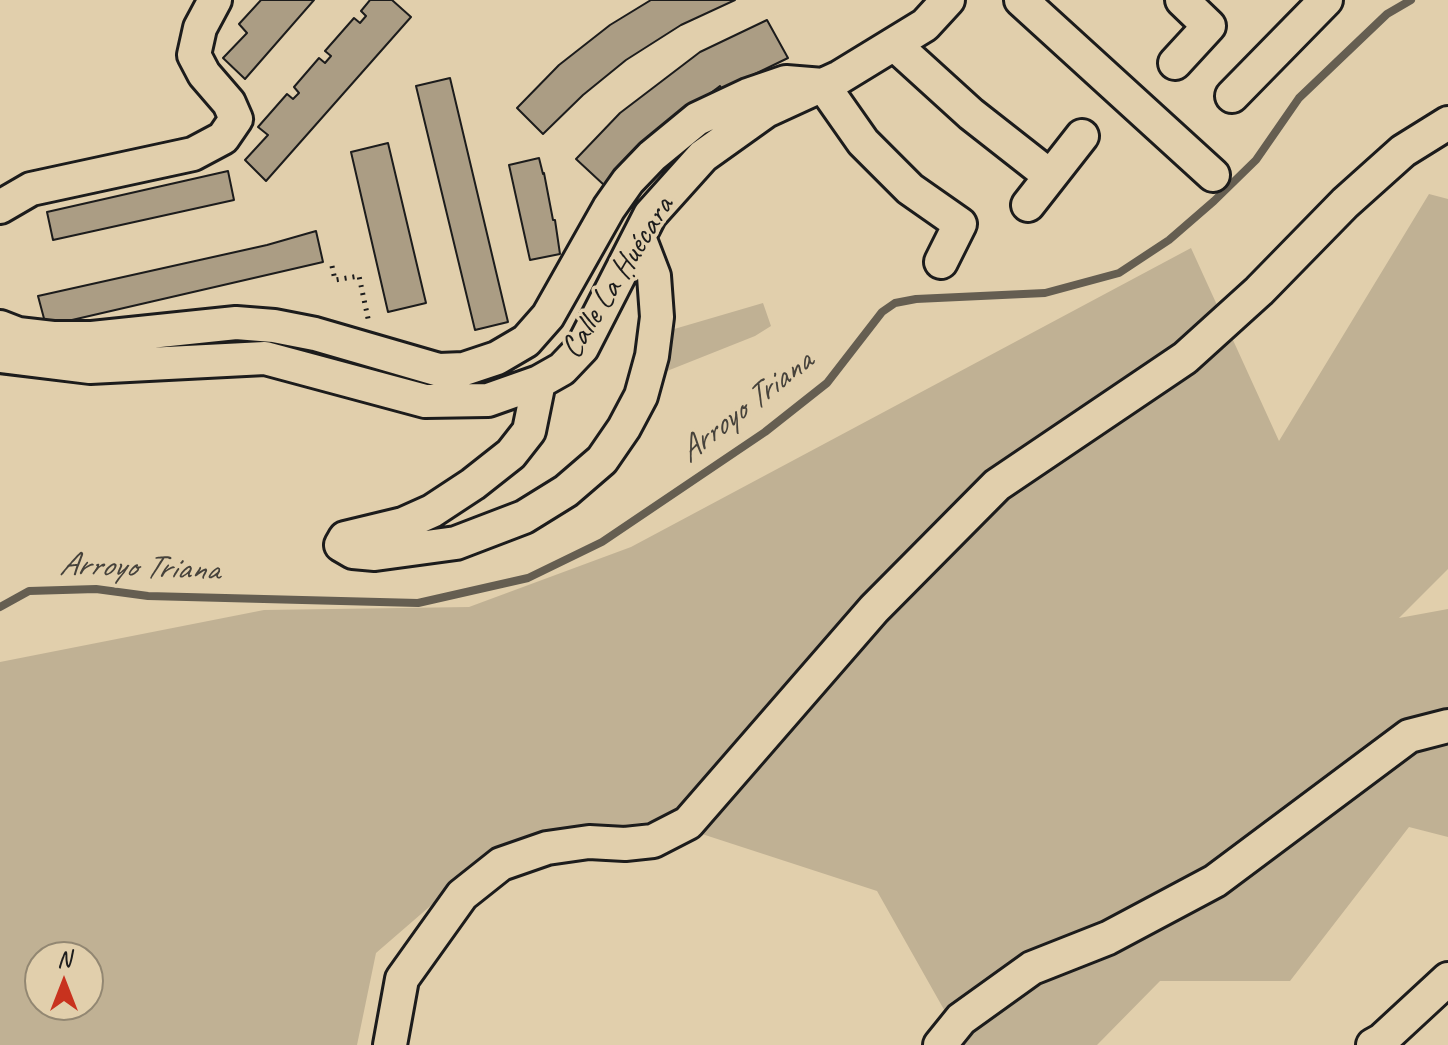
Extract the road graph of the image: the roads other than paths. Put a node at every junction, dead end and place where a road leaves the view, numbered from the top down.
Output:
1 (215, 0) edge
2 (948, 0) edge
3 (1021, 0) edge
4 (1182, 0) edge
5 (1326, 0) edge
6 (894, 44) junction
7 (1175, 63) dead end
8 (823, 85) junction
9 (1232, 96) dead end
10 (1448, 123) edge
11 (1078, 133) dead end
12 (1213, 175) dead end
13 (1050, 176) junction
14 (1028, 205) dead end
15 (0, 207) edge
16 (639, 237) junction
17 (941, 262) dead end
18 (0, 327) edge
19 (0, 356) edge
20 (539, 382) junction
21 (1448, 726) edge
22 (1448, 979) edge
23 (390, 1045) edge
24 (940, 1045) edge
25 (1373, 1045) edge

1 - 15 street
2 - 6 street, Calle La Ḥuécara
3 - 12 street
4 - 7 street
5 - 9 street
6 - 8 street, Calle La Ḥuécara
6 - 13 street
8 - 16 street, Calle La Ḥuécara
8 - 17 street
8 - 18 street
10 - 23 street
11 - 13 street
13 - 14 street
16 - 20 street, Calle La Ḥuécara
16 - 20 street
19 - 20 street, Calle La Ḥuécara
21 - 24 street
22 - 25 street

